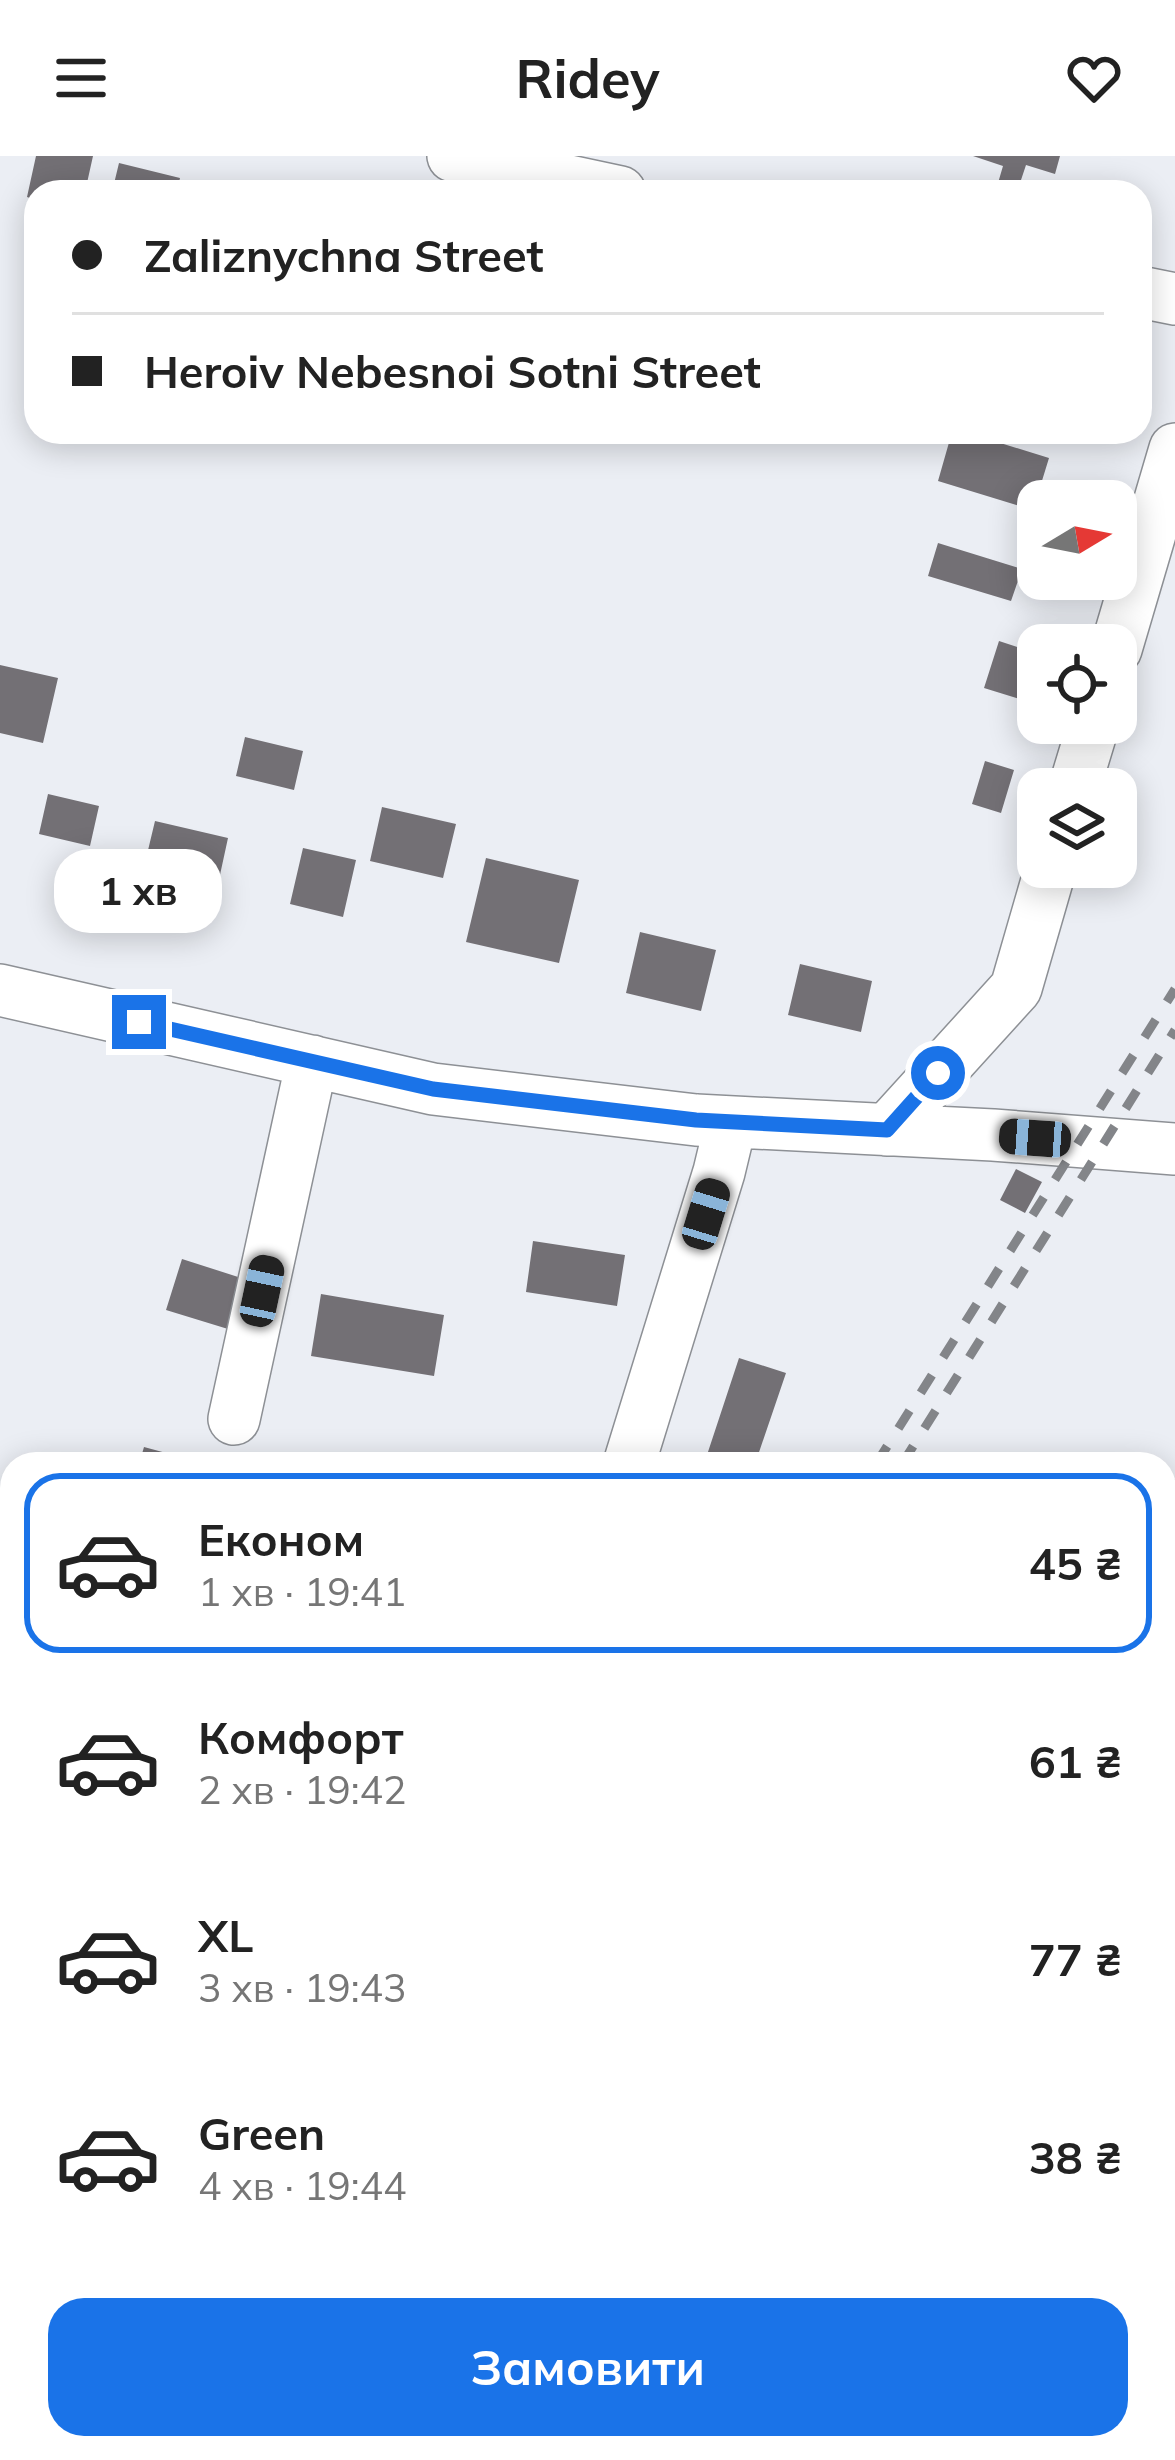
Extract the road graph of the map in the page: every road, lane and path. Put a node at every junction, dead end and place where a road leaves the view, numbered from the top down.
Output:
1 (453, 156) edge
2 (564, 180) edge
3 (1175, 449) edge
4 (1123, 624) edge
5 (1045, 888) edge
6 (0, 990) edge
7 (312, 1061) junction
8 (731, 1122) junction
9 (887, 1130) junction
10 (1175, 1149) edge
11 (234, 1419) dead end
12 (632, 1452) edge

1 - 2 street
3 - 4 street
5 - 9 street
6 - 7 street
7 - 8 street
7 - 11 street
8 - 9 street
8 - 12 street
9 - 10 street

